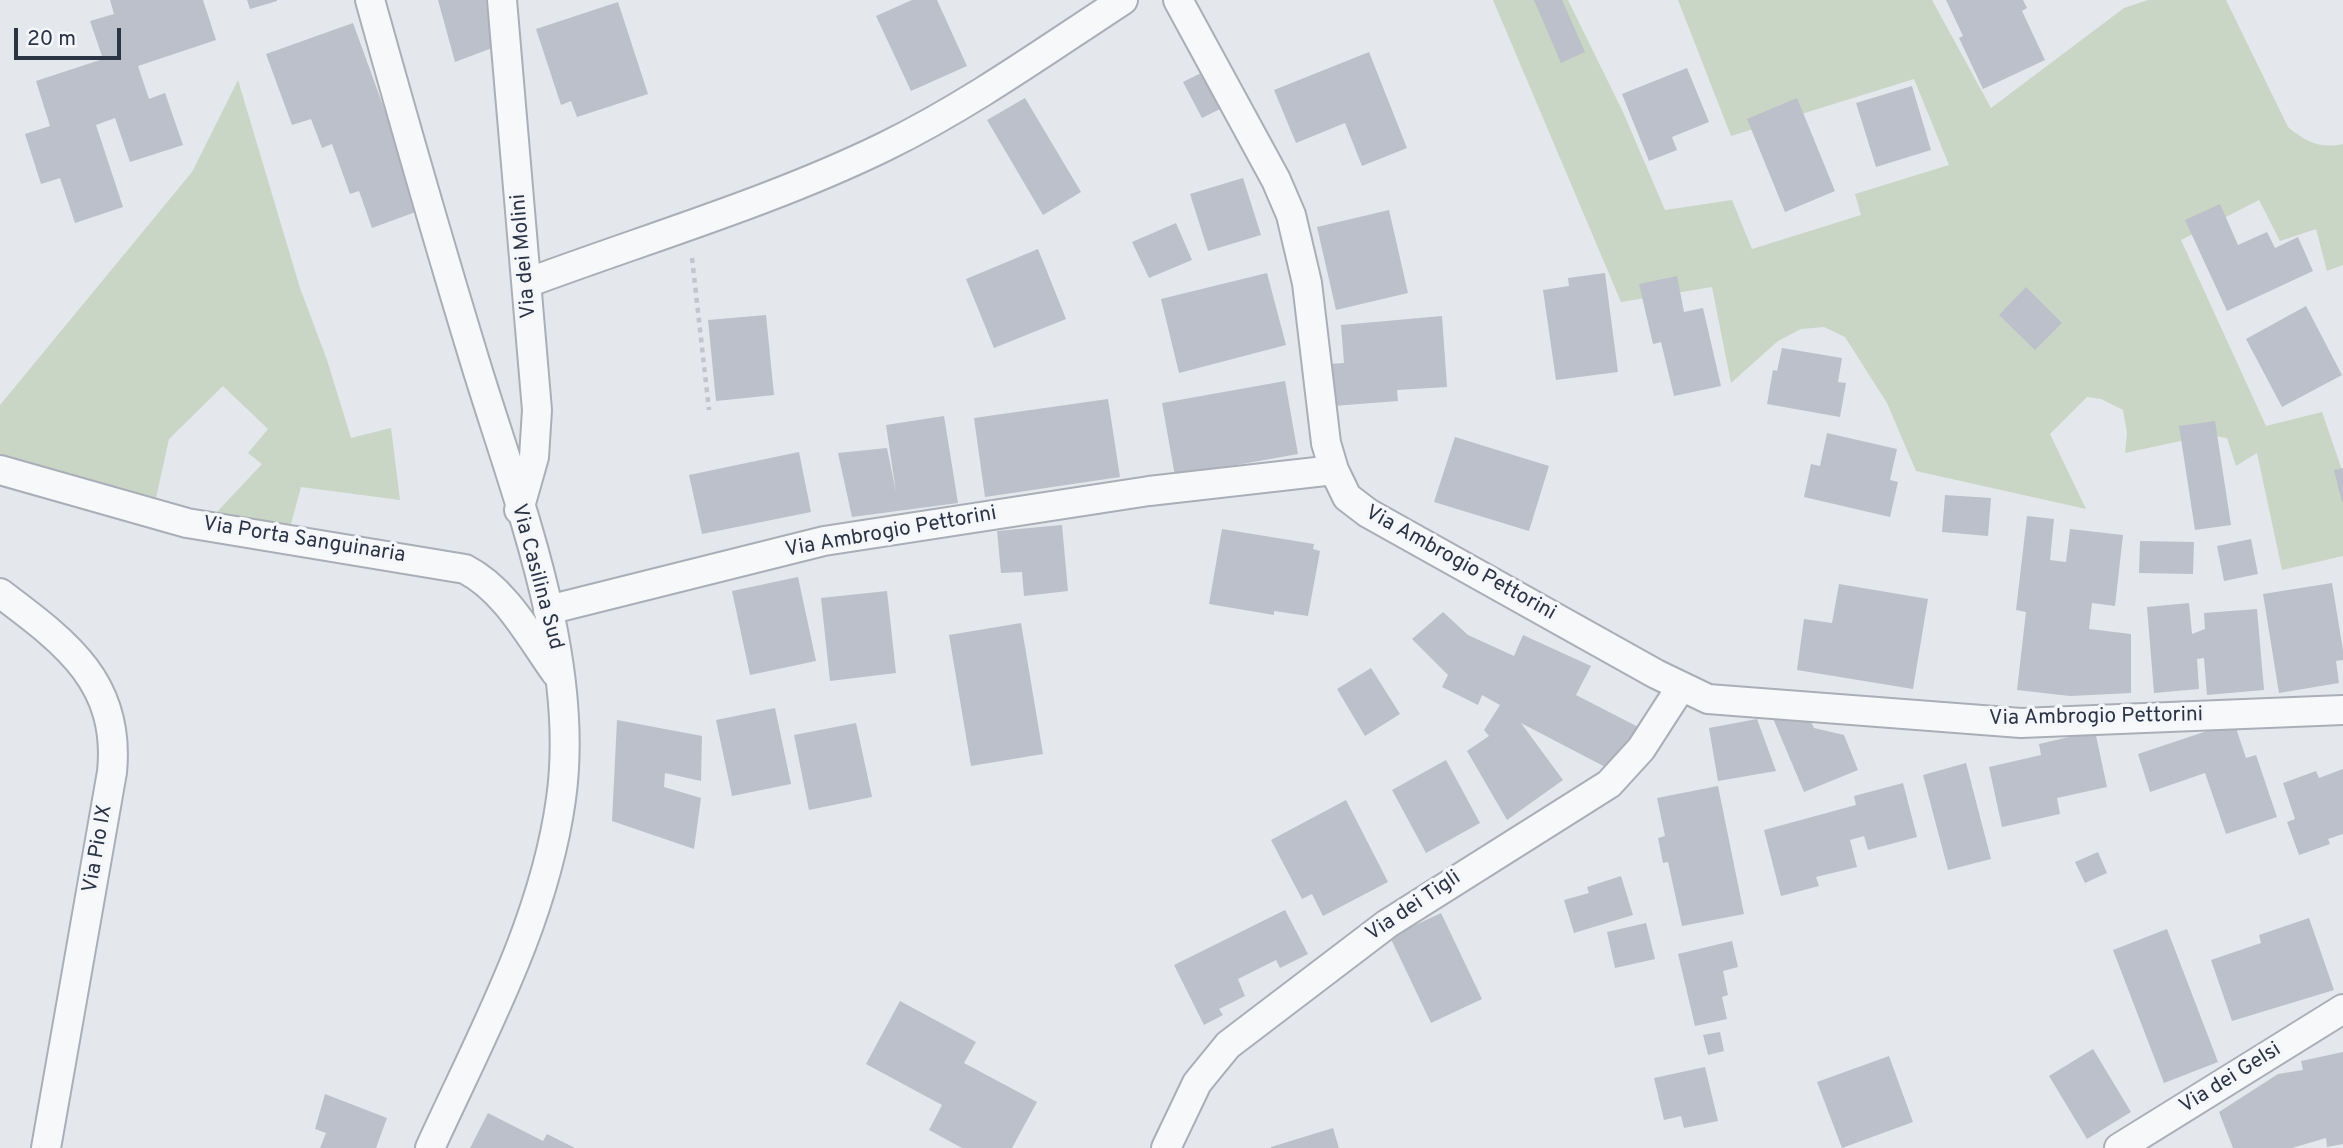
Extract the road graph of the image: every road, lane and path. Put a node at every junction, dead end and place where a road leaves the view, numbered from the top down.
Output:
1 (370, 0) edge
2 (502, 0) edge
3 (1123, 0) edge
4 (1178, 0) edge
5 (688, 223) junction
6 (527, 283) junction
7 (709, 410) dead end
8 (0, 470) edge
9 (1334, 470) junction
10 (519, 510) junction
11 (0, 593) edge
12 (548, 610) junction
13 (562, 681) junction
14 (1681, 687) junction
15 (2343, 710) edge
16 (2343, 1009) edge
17 (46, 1148) edge
18 (430, 1148) edge
19 (1166, 1148) edge
20 (2119, 1148) edge

1 - 10 street, Via Casilina Sud
2 - 6 street, Via dei Molini
3 - 5 street
4 - 9 street
5 - 6 street
5 - 7 path
6 - 10 street, Via dei Molini
8 - 13 street, Via Porta Sanguinaria
9 - 12 street, Via Ambrogio Pettorini
9 - 14 street, Via Ambrogio Pettorini
10 - 12 street, Via Casilina Sud
11 - 17 street, Via Pio IX
12 - 13 street, Via Casilina Sud
13 - 18 street, Via Casilina Sud
14 - 15 street, Via Ambrogio Pettorini
14 - 19 street, Via dei Tigli
16 - 20 street, Via dei Gelsi

